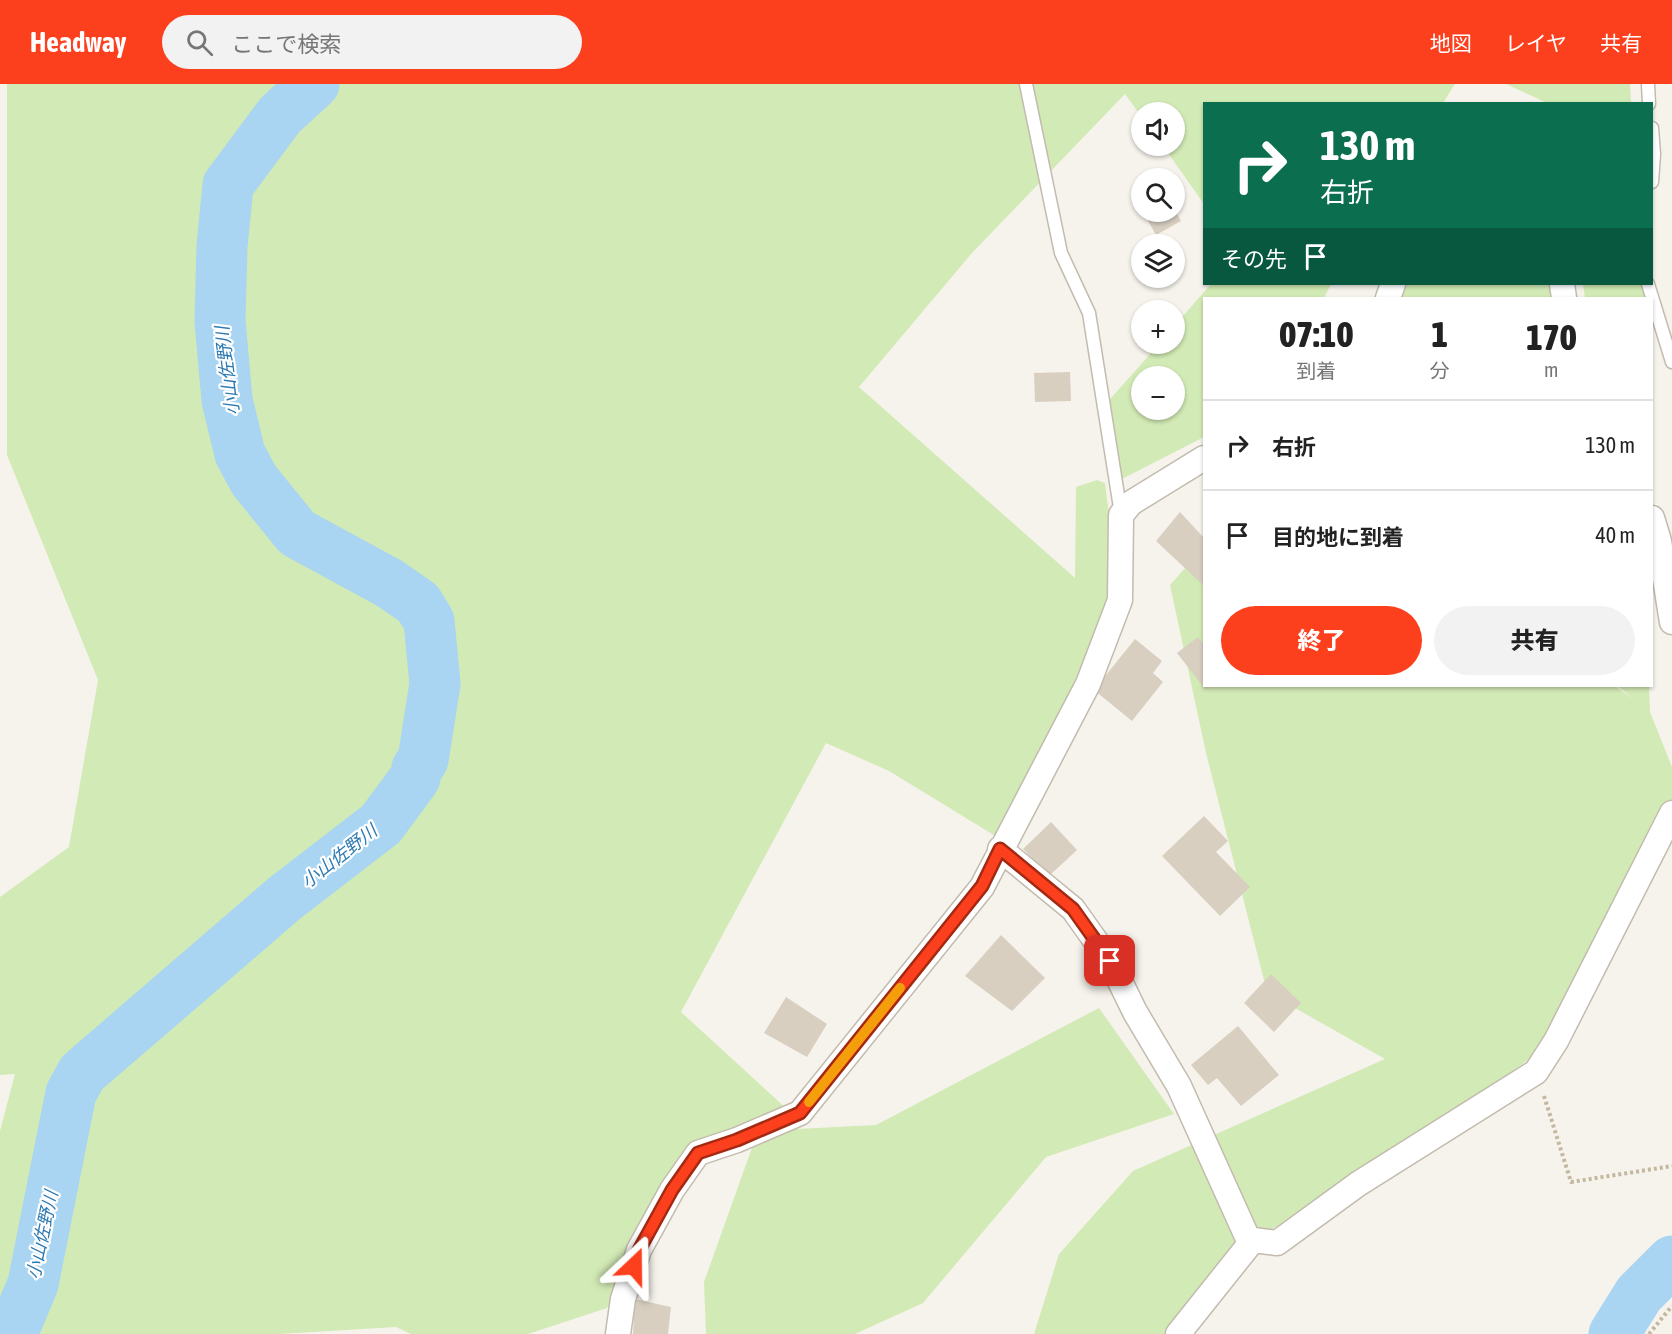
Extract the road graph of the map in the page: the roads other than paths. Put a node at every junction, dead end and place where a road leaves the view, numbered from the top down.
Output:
1 (1026, 84) edge
2 (1648, 84) edge
3 (1650, 102) edge
4 (1653, 141) edge
5 (1653, 168) edge
6 (1653, 300) edge
7 (1672, 363) edge
8 (1203, 459) edge
9 (1121, 515) junction
10 (1653, 521) edge
11 (1672, 621) edge
12 (1672, 813) edge
13 (1000, 849) junction
14 (1253, 1240) junction
15 (618, 1334) edge
16 (1178, 1334) edge

1 - 9 lane
2 - 3 lane
4 - 5 lane
6 - 7 lane
8 - 9 street
9 - 13 street
10 - 11 street
12 - 14 street
13 - 14 street
13 - 15 street
14 - 16 street

